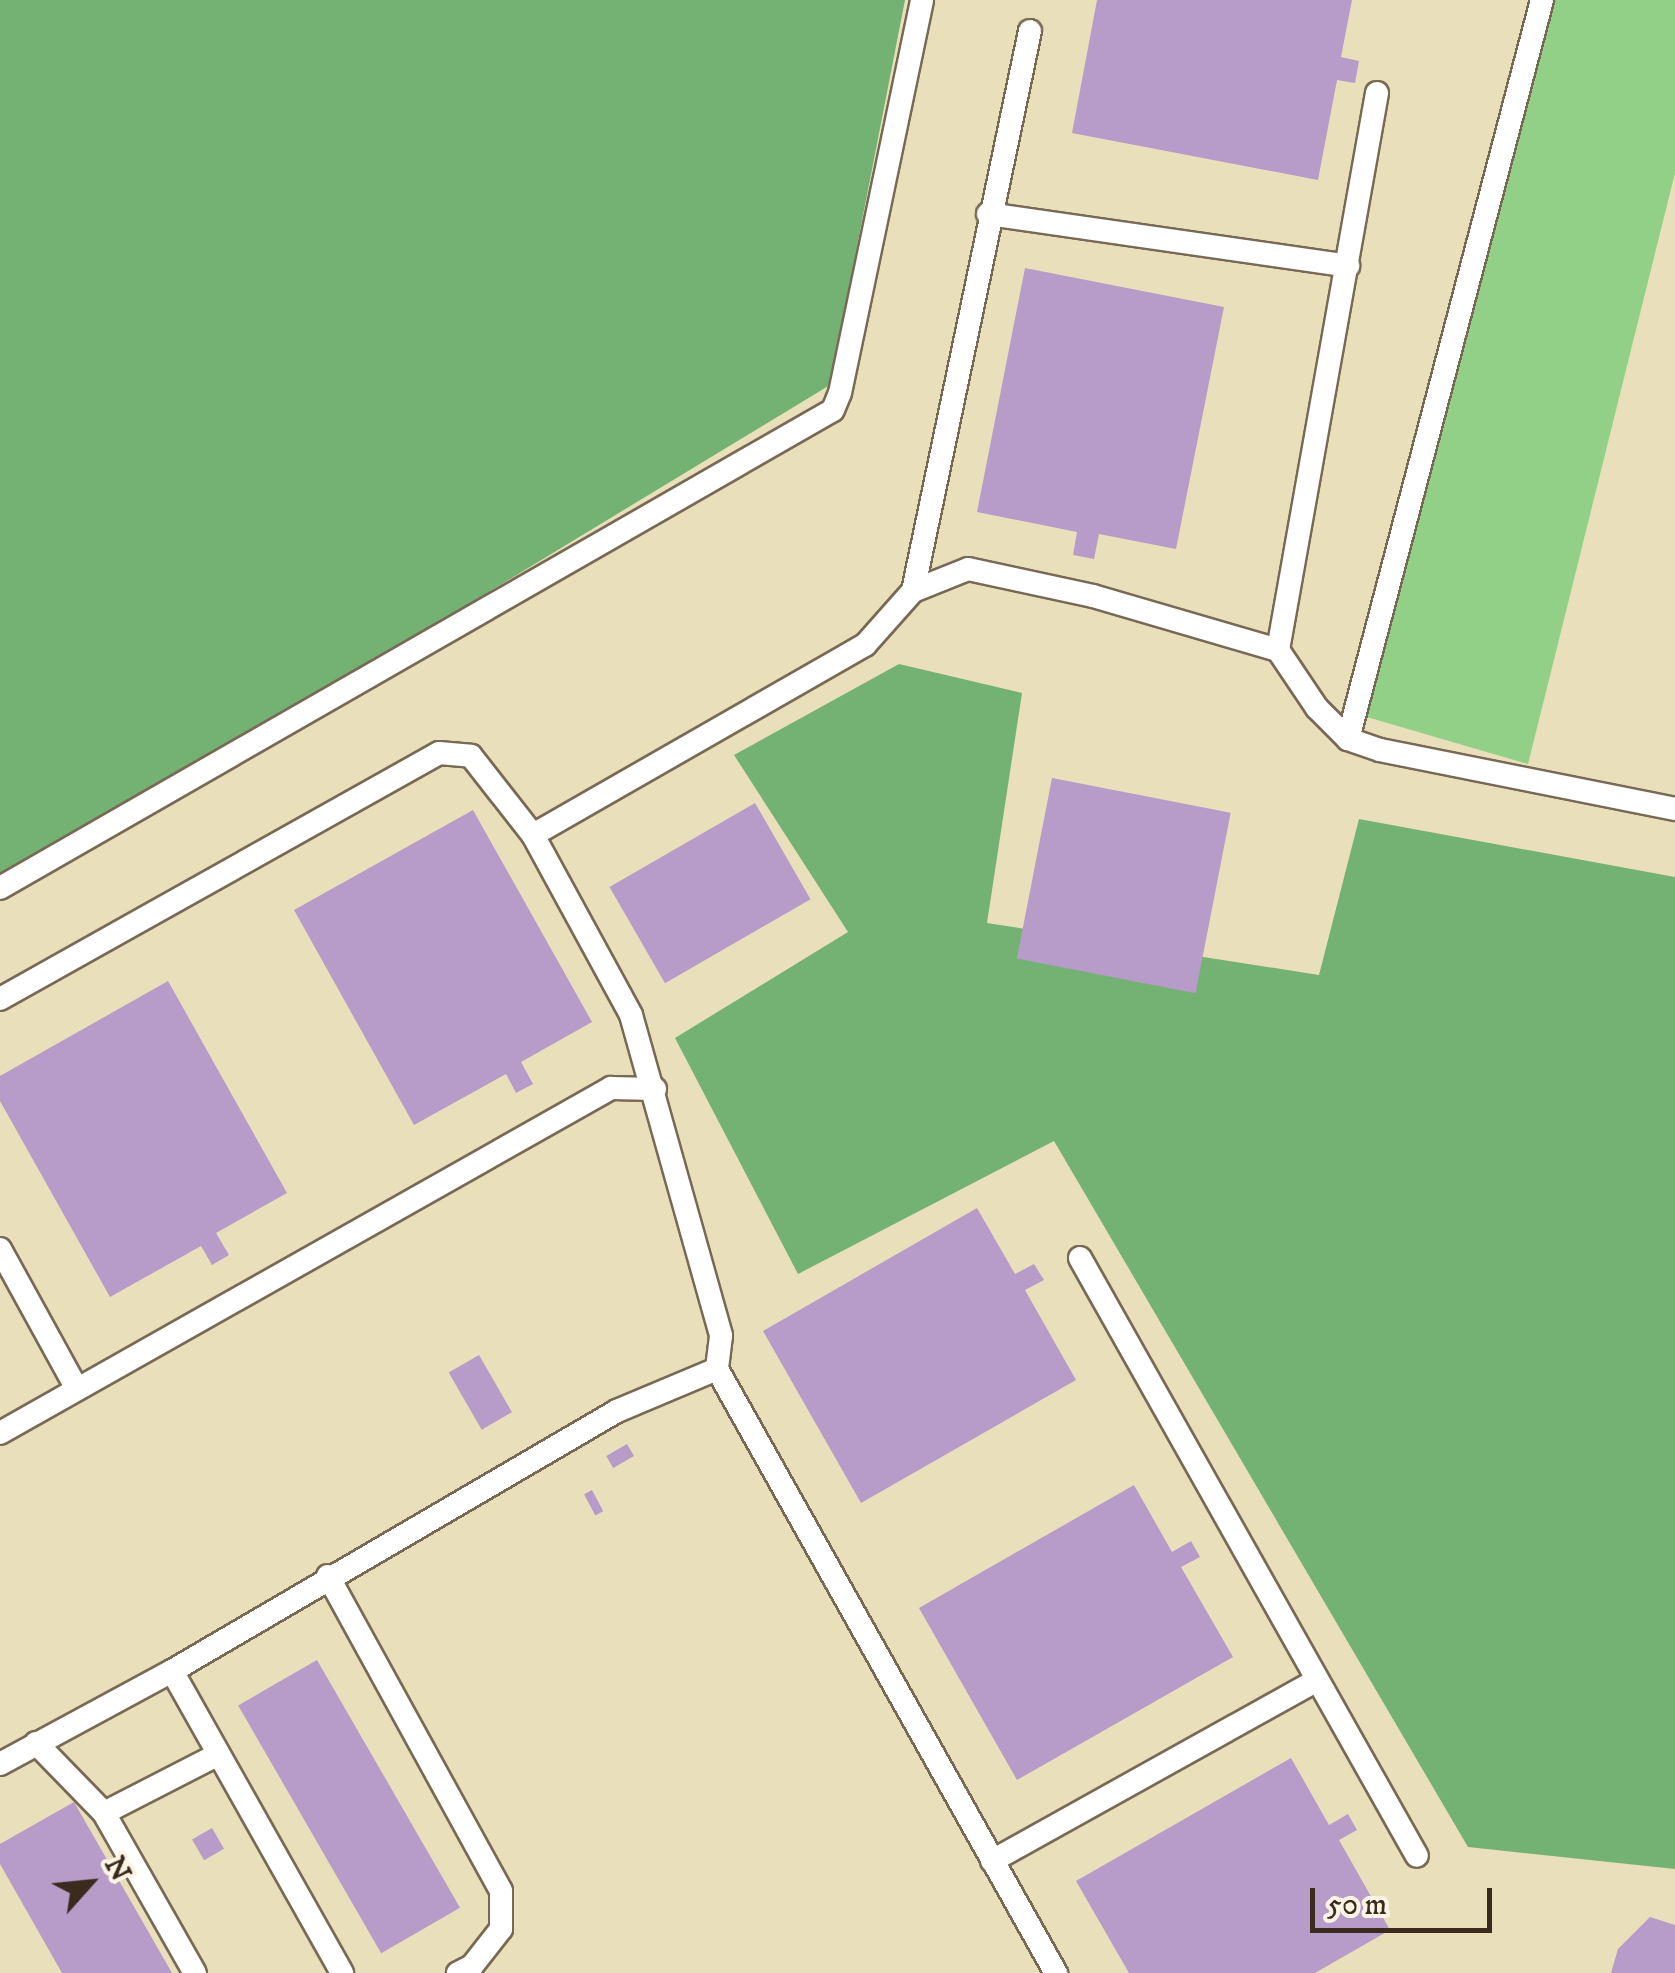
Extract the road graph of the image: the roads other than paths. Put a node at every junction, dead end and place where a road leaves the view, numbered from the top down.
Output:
1 (922, 0) edge
2 (1542, 0) edge
3 (1030, 31) dead end
4 (1376, 93) dead end
5 (988, 214) junction
6 (1348, 266) junction
7 (912, 591) junction
8 (1278, 650) junction
9 (1348, 738) junction
10 (1675, 809) edge
11 (533, 835) junction
12 (0, 888) edge
13 (0, 1000) edge
14 (655, 1088) junction
15 (0, 1249) edge
16 (1080, 1258) dead end
17 (716, 1369) junction
18 (76, 1389) junction
19 (0, 1433) edge
20 (328, 1576) junction
21 (172, 1670) junction
22 (1315, 1681) junction
23 (36, 1743) junction
24 (217, 1755) junction
25 (0, 1764) edge
26 (104, 1813) junction
27 (1416, 1856) dead end
28 (992, 1860) junction
29 (195, 1973) edge
30 (342, 1973) edge
31 (458, 1973) edge
32 (1056, 1973) edge

1 - 12 street
2 - 9 street
3 - 5 street
4 - 6 street
5 - 6 street
5 - 7 street
6 - 8 street
7 - 8 street
7 - 11 street
8 - 9 street
9 - 10 street
11 - 13 street
11 - 14 street
14 - 17 street
14 - 18 street
15 - 18 street
16 - 22 street
17 - 20 street
17 - 28 street
18 - 19 street
20 - 21 street
20 - 31 street
21 - 23 street
21 - 24 street
22 - 27 street
22 - 28 street
23 - 25 street
23 - 26 street
24 - 26 street
24 - 30 street
26 - 29 street
28 - 32 street

